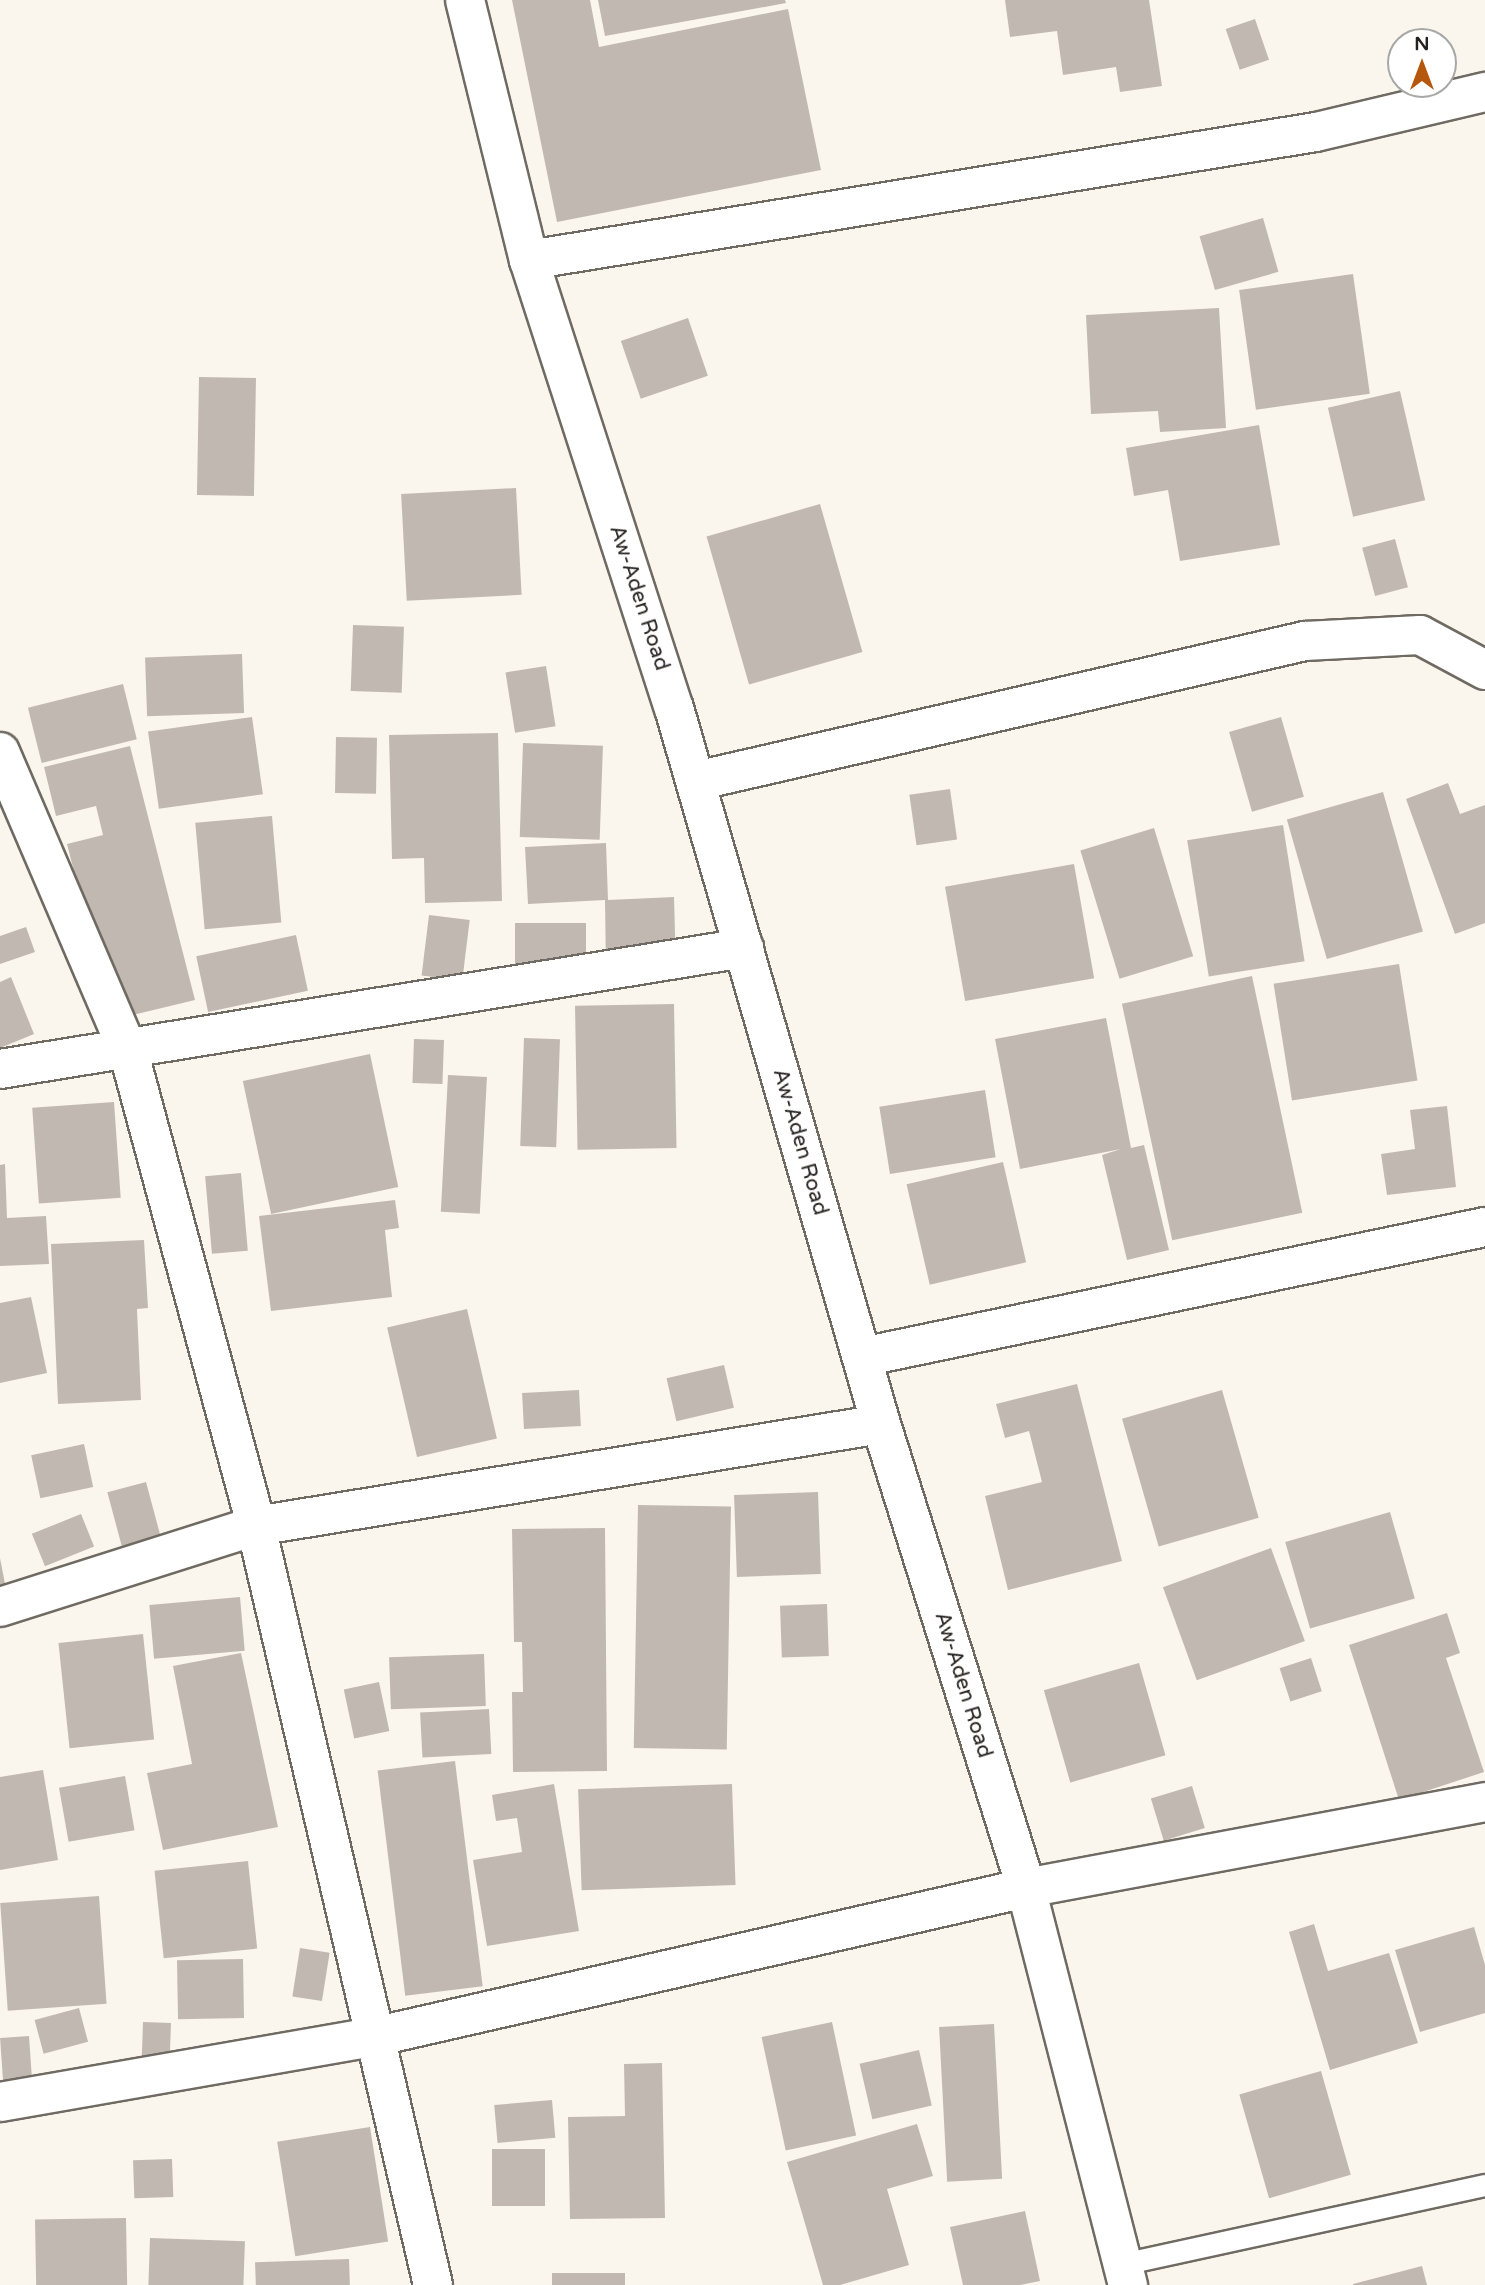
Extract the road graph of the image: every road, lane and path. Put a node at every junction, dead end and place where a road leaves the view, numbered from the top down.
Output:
1 (466, 0) edge
2 (1485, 92) edge
3 (529, 260) junction
4 (1485, 670) edge
5 (0, 752) edge
6 (696, 781) junction
7 (744, 948) junction
8 (128, 1050) junction
9 (0, 1069) edge
10 (1485, 1227) edge
11 (862, 1357) junction
12 (881, 1424) junction
13 (257, 1526) junction
14 (0, 1607) edge
15 (1485, 1802) edge
16 (1026, 1888) junction
17 (377, 2036) junction
18 (0, 2102) edge
19 (1485, 2185) edge
20 (1125, 2274) edge
21 (433, 2285) edge

1 - 3 street, Aw-Aden Road
2 - 3 street
3 - 6 street, Aw-Aden Road
4 - 6 street
5 - 8 street
6 - 7 street, Aw-Aden Road
7 - 8 street
7 - 11 street, Aw-Aden Road
8 - 9 street
8 - 13 street
10 - 11 street
11 - 12 street, Aw-Aden Road
12 - 13 street
12 - 16 street, Aw-Aden Road
13 - 14 street
13 - 17 street
15 - 16 street
16 - 17 street
16 - 20 street, Aw-Aden Road
17 - 18 street
17 - 21 street
19 - 20 lane

